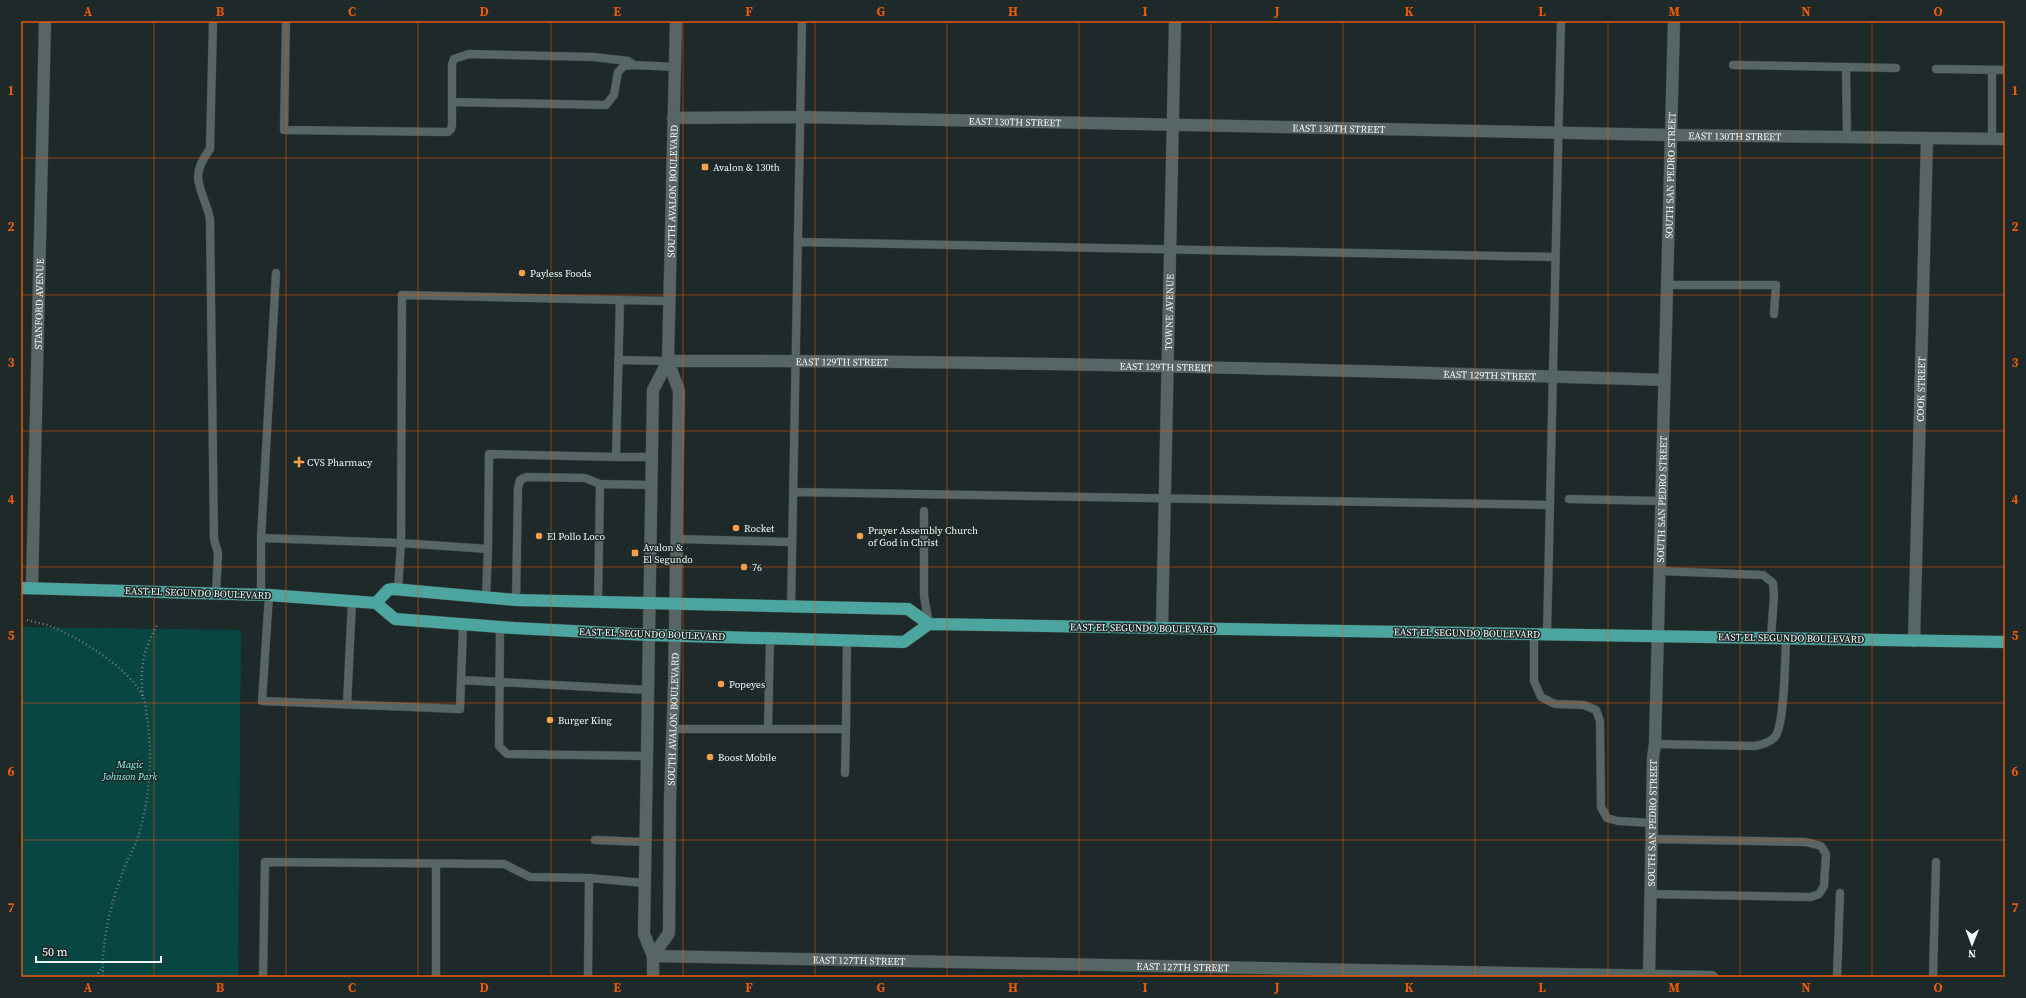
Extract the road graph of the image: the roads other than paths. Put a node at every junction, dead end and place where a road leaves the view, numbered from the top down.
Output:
1 (45, 21) edge
2 (213, 21) edge
3 (286, 21) edge
4 (676, 21) edge
5 (802, 21) edge
6 (1175, 21) edge
7 (1561, 21) edge
8 (1674, 21) edge
9 (629, 64) junction
10 (1734, 65) dead end
11 (675, 67) junction
12 (1846, 67) junction
13 (1896, 68) dead end
14 (1936, 69) dead end
15 (1992, 70) junction
16 (2005, 70) edge
17 (452, 102) junction
18 (799, 117) junction
19 (673, 118) junction
20 (1173, 124) junction
21 (1559, 132) junction
22 (1670, 135) junction
23 (1847, 137) junction
24 (1927, 138) junction
25 (1992, 139) junction
26 (2005, 139) edge
27 (798, 242) junction
28 (1170, 248) junction
29 (1556, 257) junction
30 (276, 273) dead end
31 (1666, 285) junction
32 (620, 300) junction
33 (669, 301) junction
34 (1774, 314) dead end
35 (618, 360) junction
36 (668, 361) junction
37 (796, 361) junction
38 (1166, 368) junction
39 (1554, 377) junction
40 (1664, 380) junction
41 (616, 457) junction
42 (653, 457) junction
43 (600, 484) junction
44 (652, 485) junction
45 (793, 492) junction
46 (1164, 498) junction
47 (1569, 499) dead end
48 (1662, 501) junction
49 (1550, 505) junction
50 (924, 511) dead end
51 (261, 538) junction
52 (677, 539) junction
53 (792, 542) junction
54 (401, 543) junction
55 (488, 549) junction
56 (1660, 571) junction
57 (26, 588) edge
58 (398, 590) junction
59 (216, 594) junction
60 (265, 595) junction
61 (486, 597) junction
62 (516, 600) junction
63 (352, 601) junction
64 (598, 602) junction
65 (376, 603) junction
66 (650, 604) junction
67 (676, 604) junction
68 (791, 608) junction
69 (463, 624) junction
70 (929, 624) junction
71 (500, 627) junction
72 (1162, 628) junction
73 (1534, 634) junction
74 (1547, 634) junction
75 (649, 635) junction
76 (676, 636) junction
77 (1657, 636) junction
78 (1771, 638) junction
79 (1786, 638) junction
80 (770, 639) junction
81 (847, 641) junction
82 (1914, 641) junction
83 (2005, 642) edge
84 (461, 680) junction
85 (499, 682) junction
86 (648, 690) junction
87 (347, 705) junction
88 (673, 729) junction
89 (768, 729) junction
90 (846, 729) junction
91 (1655, 744) junction
92 (647, 756) junction
93 (845, 773) dead end
94 (1652, 824) junction
95 (1651, 839) junction
96 (595, 840) dead end
97 (645, 842) junction
98 (1936, 862) dead end
99 (436, 864) junction
100 (589, 878) junction
101 (645, 883) junction
102 (1840, 893) dead end
103 (1650, 894) junction
104 (653, 956) junction
105 (1649, 976) edge
106 (263, 977) edge
107 (436, 977) edge
108 (588, 977) edge
109 (653, 977) edge
110 (1712, 977) edge
111 (1837, 977) edge
112 (1933, 977) edge

1 - 57 street, STANFORD AVENUE
2 - 59 lane
3 - 17 lane
4 - 11 street, SOUTH AVALON BOULEVARD
5 - 18 lane
6 - 20 street, TOWNE AVENUE
7 - 21 lane
8 - 22 street, SOUTH SAN PEDRO STREET
9 - 11 lane
9 - 17 lane
9 - 17 lane
10 - 12 lane
11 - 19 street, SOUTH AVALON BOULEVARD
12 - 13 lane
12 - 23 lane
14 - 15 lane
15 - 16 lane
15 - 25 lane
18 - 19 street, EAST 130TH STREET
18 - 20 street, EAST 130TH STREET
18 - 27 lane
19 - 33 street, SOUTH AVALON BOULEVARD
20 - 21 street, EAST 130TH STREET
20 - 28 street, TOWNE AVENUE
21 - 22 street, EAST 130TH STREET
21 - 29 lane
22 - 23 street, EAST 130TH STREET
22 - 31 street, SOUTH SAN PEDRO STREET
23 - 24 street, EAST 130TH STREET
24 - 25 street, EAST 130TH STREET
24 - 82 street, COOK STREET
25 - 26 street, EAST 130TH STREET
27 - 28 lane
27 - 37 lane
28 - 29 lane
28 - 38 street, TOWNE AVENUE
29 - 39 lane
30 - 51 lane
31 - 34 lane
31 - 40 street, SOUTH SAN PEDRO STREET
32 - 33 lane
32 - 35 lane
32 - 54 lane
33 - 36 street, SOUTH AVALON BOULEVARD
35 - 36 lane
35 - 41 lane
36 - 37 street, EAST 129TH STREET
36 - 42 street, SOUTH AVALON BOULEVARD
36 - 52 street, SOUTH AVALON BOULEVARD
37 - 38 street, EAST 129TH STREET
37 - 45 lane
38 - 39 street, EAST 129TH STREET
38 - 46 street, TOWNE AVENUE
39 - 40 street, EAST 129TH STREET
39 - 49 lane
40 - 48 street, SOUTH SAN PEDRO STREET
41 - 42 lane
41 - 55 lane
42 - 44 street, SOUTH AVALON BOULEVARD
43 - 44 lane
43 - 62 lane
43 - 64 lane
44 - 66 street, SOUTH AVALON BOULEVARD
45 - 46 lane
45 - 53 lane
46 - 49 lane
46 - 72 street, TOWNE AVENUE
47 - 48 lane
48 - 56 street, SOUTH SAN PEDRO STREET
49 - 74 lane
50 - 70 lane
51 - 54 lane
51 - 60 lane
52 - 53 lane
52 - 67 street, SOUTH AVALON BOULEVARD
53 - 68 lane
54 - 55 lane
54 - 58 lane
55 - 61 lane
56 - 77 street, SOUTH SAN PEDRO STREET
56 - 78 lane
57 - 59 main road, EAST EL SEGUNDO BOULEVARD
58 - 61 main road
58 - 65 main road
59 - 60 main road, EAST EL SEGUNDO BOULEVARD
60 - 63 main road, EAST EL SEGUNDO BOULEVARD
60 - 87 lane
61 - 62 main road
62 - 64 main road
63 - 65 main road, EAST EL SEGUNDO BOULEVARD
63 - 87 lane
64 - 66 main road
65 - 69 main road, EAST EL SEGUNDO BOULEVARD
66 - 67 main road
66 - 75 street, SOUTH AVALON BOULEVARD
67 - 68 main road
67 - 76 street, SOUTH AVALON BOULEVARD
68 - 70 main road
69 - 71 main road, EAST EL SEGUNDO BOULEVARD
69 - 84 lane
70 - 72 main road, EAST EL SEGUNDO BOULEVARD
70 - 81 main road, EAST EL SEGUNDO BOULEVARD
71 - 75 main road, EAST EL SEGUNDO BOULEVARD
71 - 85 lane
72 - 73 main road, EAST EL SEGUNDO BOULEVARD
73 - 74 main road, EAST EL SEGUNDO BOULEVARD
73 - 94 lane
74 - 77 main road, EAST EL SEGUNDO BOULEVARD
75 - 76 main road, EAST EL SEGUNDO BOULEVARD
75 - 86 street, SOUTH AVALON BOULEVARD
76 - 80 main road, EAST EL SEGUNDO BOULEVARD
76 - 88 street, SOUTH AVALON BOULEVARD
77 - 78 main road, EAST EL SEGUNDO BOULEVARD
77 - 91 street, SOUTH SAN PEDRO STREET
78 - 79 main road, EAST EL SEGUNDO BOULEVARD
79 - 82 main road, EAST EL SEGUNDO BOULEVARD
79 - 91 lane
80 - 81 main road, EAST EL SEGUNDO BOULEVARD
80 - 89 lane
81 - 90 lane
82 - 83 main road, EAST EL SEGUNDO BOULEVARD
84 - 85 lane
84 - 87 lane
85 - 86 lane
85 - 92 lane
86 - 92 street, SOUTH AVALON BOULEVARD
88 - 89 lane
88 - 104 street, SOUTH AVALON BOULEVARD
89 - 90 lane
90 - 93 lane
91 - 94 street, SOUTH SAN PEDRO STREET
92 - 97 street, SOUTH AVALON BOULEVARD
94 - 95 street, SOUTH SAN PEDRO STREET
95 - 103 street, SOUTH SAN PEDRO STREET
95 - 103 lane
96 - 97 lane
97 - 101 street, SOUTH AVALON BOULEVARD
98 - 112 lane
99 - 100 lane
99 - 106 lane
99 - 107 lane
100 - 101 lane
100 - 108 lane
101 - 104 street, SOUTH AVALON BOULEVARD
102 - 111 lane
103 - 105 street, SOUTH SAN PEDRO STREET
104 - 105 street, EAST 127TH STREET
104 - 109 street, SOUTH AVALON BOULEVARD
105 - 110 street, EAST 127TH STREET

